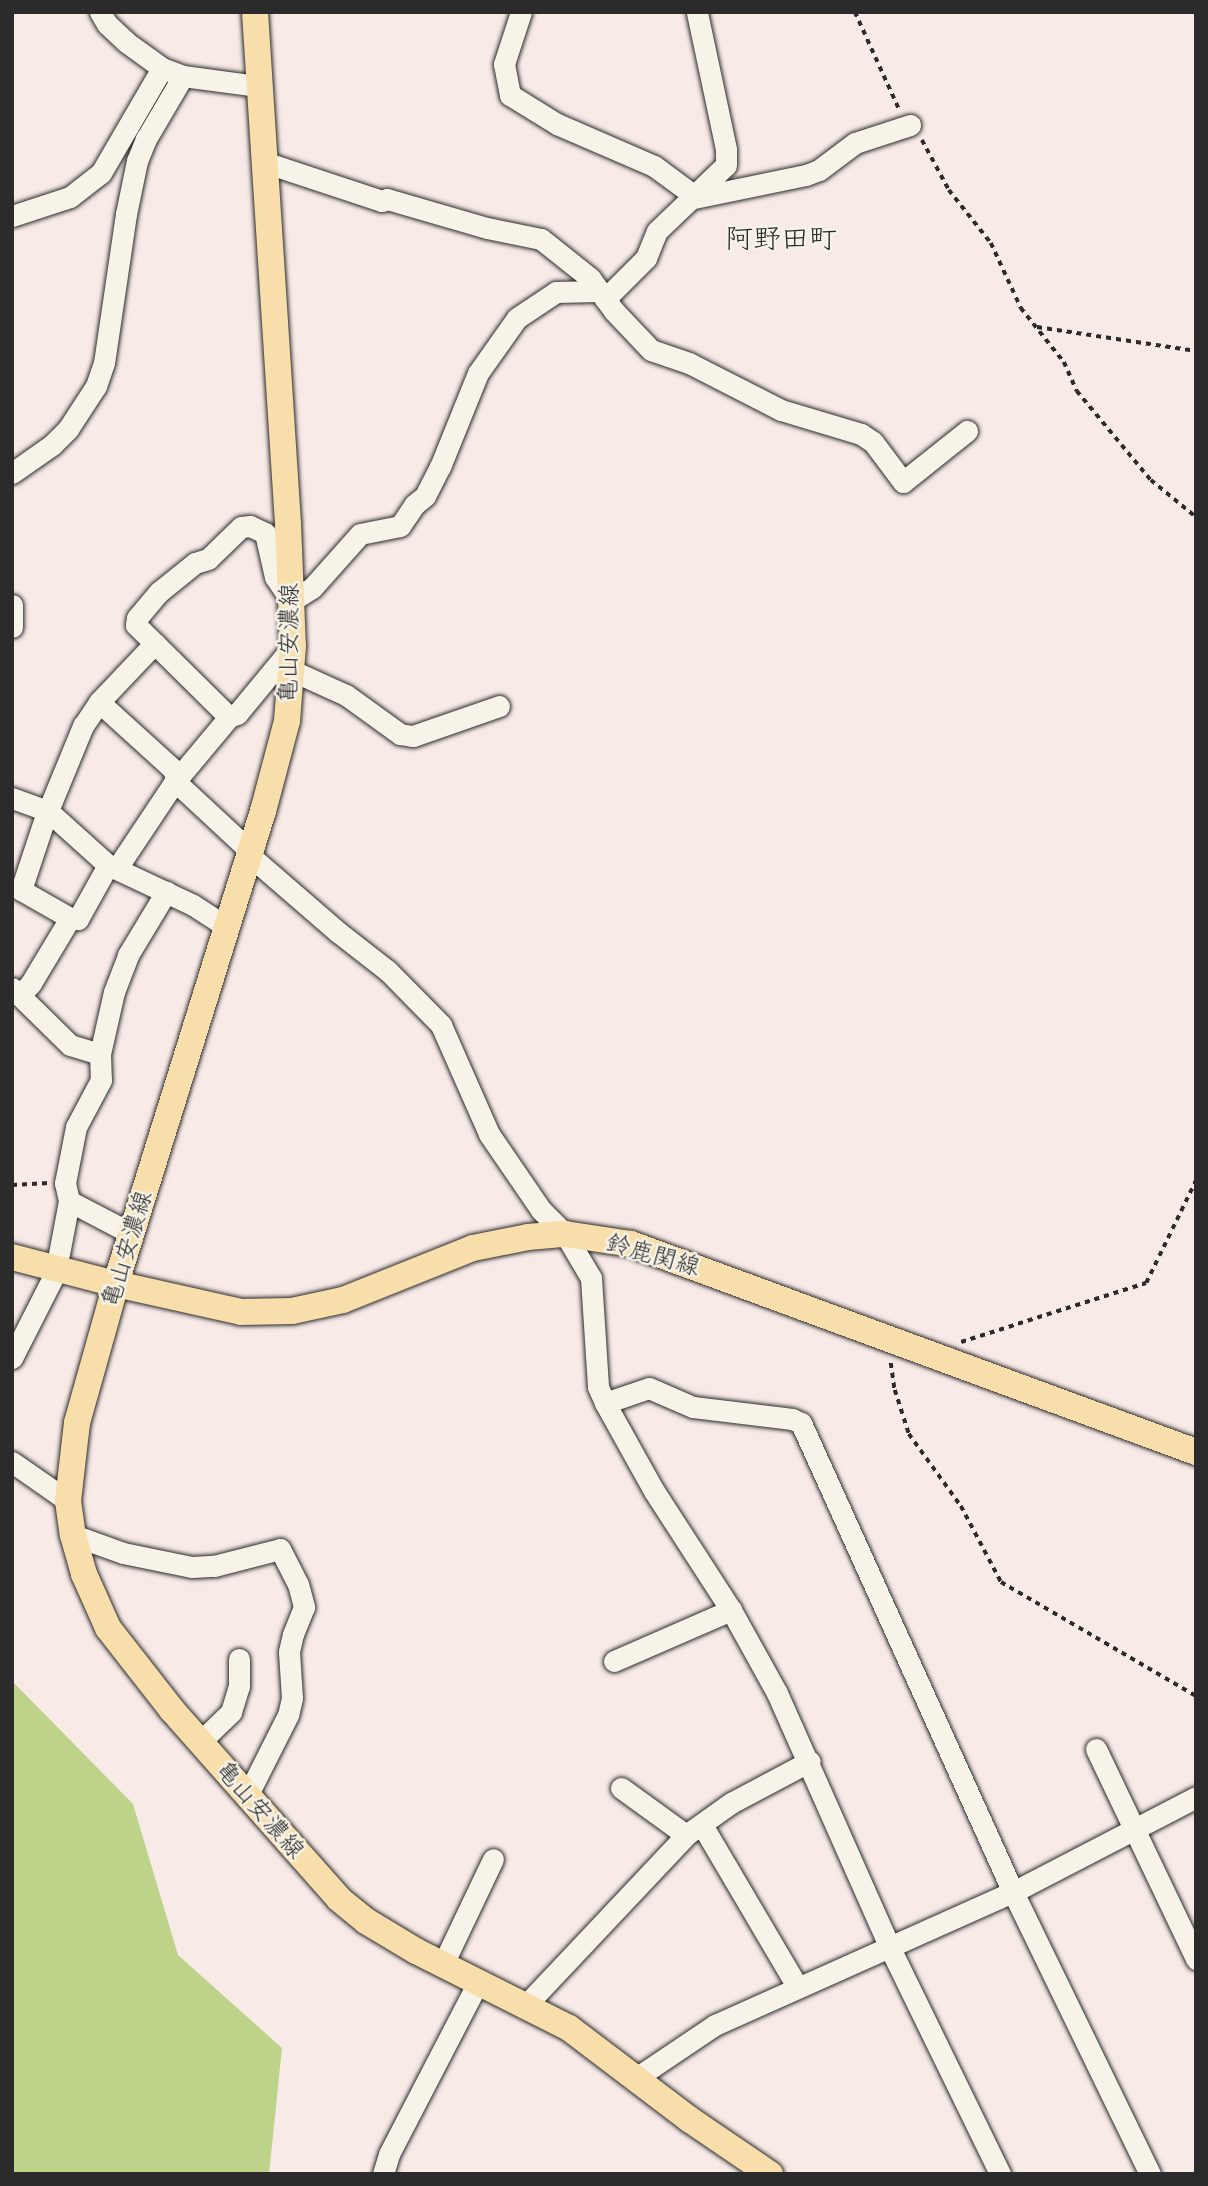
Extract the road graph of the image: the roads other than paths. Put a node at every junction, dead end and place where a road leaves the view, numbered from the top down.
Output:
1 (100, 12) edge
2 (255, 12) edge
3 (521, 12) edge
4 (696, 12) edge
5 (162, 68) junction
6 (183, 76) junction
7 (258, 86) junction
8 (910, 125) road end
9 (264, 162) junction
10 (692, 196) junction
11 (12, 216) edge
12 (602, 295) junction
13 (967, 431) dead end
14 (12, 473) edge
15 (291, 601) junction
16 (12, 605) edge
17 (12, 627) edge
18 (155, 643) junction
19 (293, 659) junction
20 (99, 702) junction
21 (499, 706) dead end
22 (229, 717) junction
23 (176, 780) junction
24 (12, 798) edge
25 (48, 811) junction
26 (249, 853) junction
27 (113, 867) junction
28 (166, 892) junction
29 (70, 919) junction
30 (228, 927) junction
31 (16, 992) edge
32 (100, 1054) junction
33 (67, 1192) junction
34 (132, 1234) junction
35 (565, 1234) junction
36 (59, 1254) dead end
37 (12, 1257) edge
38 (52, 1279) dead end
39 (116, 1284) junction
40 (12, 1357) edge
41 (605, 1403) junction
42 (1196, 1452) edge
43 (12, 1462) edge
44 (68, 1501) junction
45 (73, 1535) junction
46 (731, 1610) junction
47 (239, 1659) dead end
48 (614, 1661) dead end
49 (201, 1741) junction
50 (1096, 1749) dead end
51 (810, 1761) junction
52 (621, 1788) dead end
53 (247, 1796) junction
54 (1196, 1797) edge
55 (1134, 1829) junction
56 (694, 1830) junction
57 (493, 1859) dead end
58 (1013, 1892) junction
59 (889, 1946) junction
60 (1196, 1959) edge
61 (443, 1964) junction
62 (478, 1982) junction
63 (797, 1986) junction
64 (526, 2005) junction
65 (636, 2078) junction
66 (383, 2174) edge
67 (770, 2174) edge
68 (1000, 2174) edge
69 (1150, 2174) edge

1 - 5 street
2 - 7 main road, 亀山安濃線
3 - 10 street
4 - 10 street
5 - 6 street
5 - 11 street
6 - 7 street
6 - 14 street
7 - 9 main road, 亀山安濃線
8 - 10 street
9 - 12 street
9 - 15 main road, 亀山安濃線
10 - 12 street
12 - 13 street
12 - 15 street
15 - 18 street
15 - 19 main road, 亀山安濃線
16 - 17 street
18 - 20 street
18 - 22 street
19 - 21 street
19 - 22 street
19 - 26 main road, 亀山安濃線
20 - 23 street
20 - 25 street
22 - 23 street
23 - 26 street
23 - 27 street
24 - 25 street
25 - 27 street
25 - 29 street
26 - 30 main road, 亀山安濃線
26 - 35 street
27 - 28 street
27 - 29 street
28 - 30 street
28 - 32 street
29 - 31 street
30 - 34 main road, 亀山安濃線
31 - 32 street
32 - 33 street
33 - 34 street
33 - 36 street
34 - 39 main road, 亀山安濃線
35 - 39 main road, 鈴鹿関線
35 - 41 street
35 - 42 main road, 鈴鹿関線
37 - 39 main road, 鈴鹿関線
38 - 40 street
39 - 44 main road, 亀山安濃線
41 - 46 street
41 - 58 street
43 - 44 street
44 - 45 main road, 亀山安濃線
45 - 49 main road, 亀山安濃線
45 - 53 street
46 - 48 street
46 - 51 street
47 - 49 street
49 - 53 main road, 亀山安濃線
50 - 55 street
51 - 56 street
51 - 59 street
52 - 56 street
53 - 61 main road, 亀山安濃線
54 - 55 street
55 - 58 street
55 - 60 street
56 - 63 street
56 - 64 street
57 - 61 street
58 - 59 street
58 - 69 street
59 - 63 street
59 - 68 street
61 - 62 main road, 亀山安濃線
62 - 64 main road, 亀山安濃線
62 - 66 street
63 - 65 street
64 - 65 main road, 亀山安濃線
65 - 67 main road, 亀山安濃線

